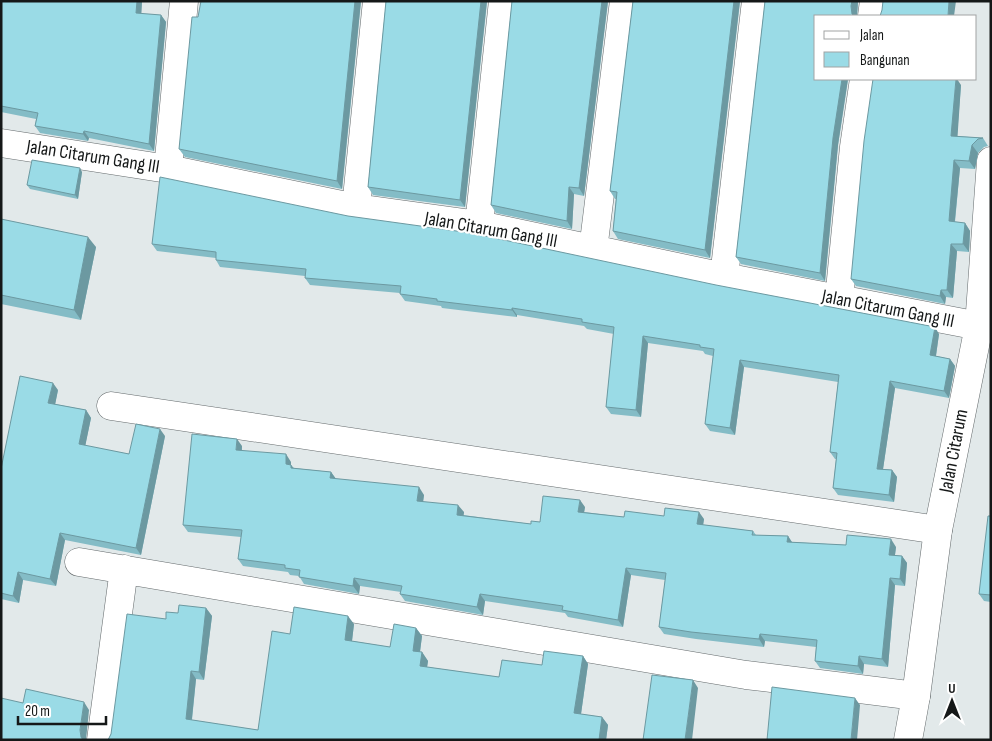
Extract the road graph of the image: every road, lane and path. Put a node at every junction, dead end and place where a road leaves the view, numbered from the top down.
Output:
1 (184, 1) edge
2 (377, 1) edge
3 (504, 1) edge
4 (624, 1) edge
5 (756, 1) edge
6 (874, 1) edge
7 (872, 15) edge
8 (864, 80) edge
9 (1, 143) edge
10 (991, 161) edge
11 (168, 169) junction
12 (356, 208) junction
13 (479, 225) junction
14 (593, 250) junction
15 (724, 277) junction
16 (839, 300) junction
17 (979, 326) junction
18 (111, 406) dead end
19 (938, 530) junction
20 (79, 562) dead end
21 (124, 569) junction
22 (916, 696) junction
23 (101, 740) edge
24 (908, 740) edge

1 - 11 street
2 - 12 street
3 - 13 street
4 - 14 street
5 - 15 street
6 - 7 street
8 - 16 street
9 - 11 street, Jalan Citarum Gang III
10 - 17 street, Jalan Citarum
11 - 12 street, Jalan Citarum Gang III
12 - 13 street, Jalan Citarum Gang III
13 - 14 street, Jalan Citarum Gang III
14 - 15 street, Jalan Citarum Gang III
15 - 16 street, Jalan Citarum Gang III
16 - 17 street, Jalan Citarum Gang III
17 - 19 street, Jalan Citarum
18 - 19 street
19 - 22 street, Jalan Citarum
20 - 21 street
21 - 22 street
21 - 23 street
22 - 24 street, Jalan Citarum

